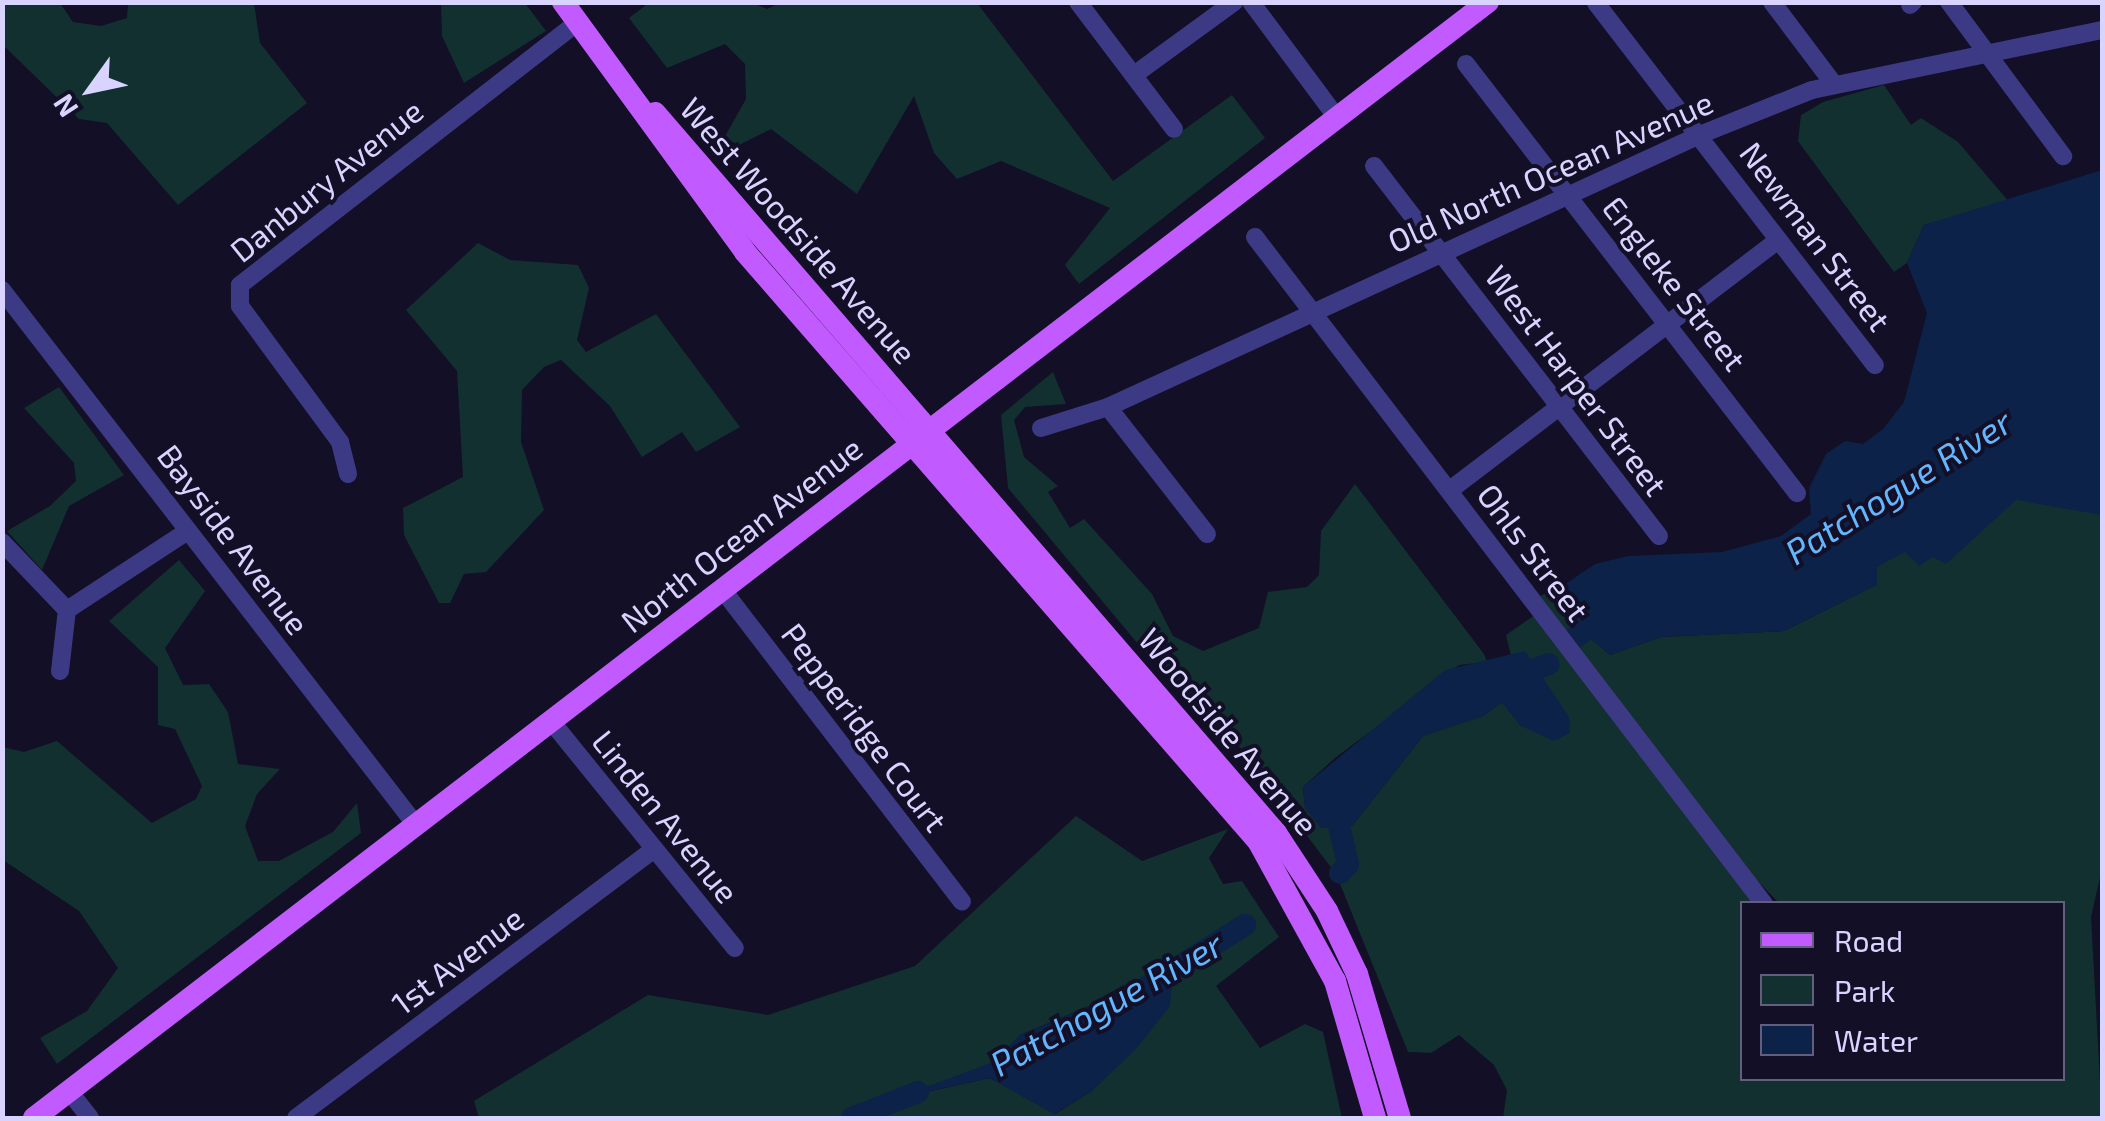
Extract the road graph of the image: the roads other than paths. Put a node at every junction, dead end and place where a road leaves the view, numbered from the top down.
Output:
1 (563, 2) edge
2 (1078, 2) edge
3 (1234, 2) edge
4 (1250, 2) edge
5 (1488, 2) edge
6 (1772, 2) edge
7 (1950, 2) edge
8 (1596, 3) edge
9 (578, 22) junction
10 (2102, 30) edge
11 (1985, 52) junction
12 (1466, 64) dead end
13 (618, 74) junction
14 (1134, 76) junction
15 (1833, 83) junction
16 (1337, 118) junction
17 (1174, 130) dead end
18 (1702, 134) junction
19 (2063, 156) dead end
20 (1374, 166) dead end
21 (1569, 195) junction
22 (1256, 237) dead end
23 (1778, 241) junction
24 (1442, 253) junction
25 (2, 290) edge
26 (1312, 310) junction
27 (1668, 322) junction
28 (1875, 364) dead end
29 (1108, 406) junction
30 (1561, 406) junction
31 (1041, 428) dead end
32 (930, 430) junction
33 (910, 445) junction
34 (348, 474) dead end
35 (1450, 490) junction
36 (1797, 492) dead end
37 (186, 532) junction
38 (1207, 534) dead end
39 (1659, 536) dead end
40 (2, 542) edge
41 (722, 589) junction
42 (68, 610) junction
43 (60, 672) dead end
44 (551, 721) junction
45 (416, 825) junction
46 (653, 850) junction
47 (1762, 901) edge
48 (962, 902) dead end
49 (735, 948) dead end
50 (69, 1091) junction
51 (34, 1118) edge
52 (90, 1118) edge
53 (296, 1118) edge
54 (1375, 1118) edge
55 (1400, 1118) edge

1 - 9 main road, West Woodside Avenue
2 - 14 street
3 - 14 street
4 - 16 street
5 - 16 main road, North Ocean Avenue
6 - 15 street
7 - 11 street
8 - 18 street, Newman Street
9 - 13 main road, West Woodside Avenue
9 - 34 street, Danbury Avenue
10 - 11 street, Old North Ocean Avenue
11 - 15 street, Old North Ocean Avenue
11 - 19 street
12 - 21 street, Engleke Street
13 - 32 main road, West Woodside Avenue
13 - 33 main road, West Woodside Avenue
14 - 17 street
15 - 18 street, Old North Ocean Avenue
16 - 32 main road, North Ocean Avenue
18 - 21 street, Old North Ocean Avenue
18 - 23 street, Newman Street
20 - 24 street, West Harper Street
21 - 24 street, Old North Ocean Avenue
21 - 27 street, Engleke Street
22 - 26 street, Ohls Street
23 - 27 street
23 - 28 street, Newman Street
24 - 26 street, Old North Ocean Avenue
24 - 30 street, West Harper Street
25 - 37 street, Bayside Avenue
26 - 29 street, Old North Ocean Avenue
26 - 35 street, Ohls Street
27 - 30 street
27 - 36 street, Engleke Street
29 - 31 street, Old North Ocean Avenue
29 - 38 street
30 - 35 street
30 - 39 street, West Harper Street
32 - 33 main road, North Ocean Avenue
32 - 55 main road, Woodside Avenue
33 - 41 main road, North Ocean Avenue
33 - 54 main road, Woodside Avenue
35 - 47 street, Ohls Street
37 - 42 street
37 - 45 street, Bayside Avenue
40 - 42 street
41 - 44 main road, North Ocean Avenue
41 - 48 street, Pepperidge Court
42 - 43 street
44 - 45 main road, North Ocean Avenue
44 - 46 street, Linden Avenue
45 - 50 main road, North Ocean Avenue
46 - 49 street, Linden Avenue
46 - 53 street, 1st Avenue
50 - 51 main road, North Ocean Avenue
50 - 52 street

